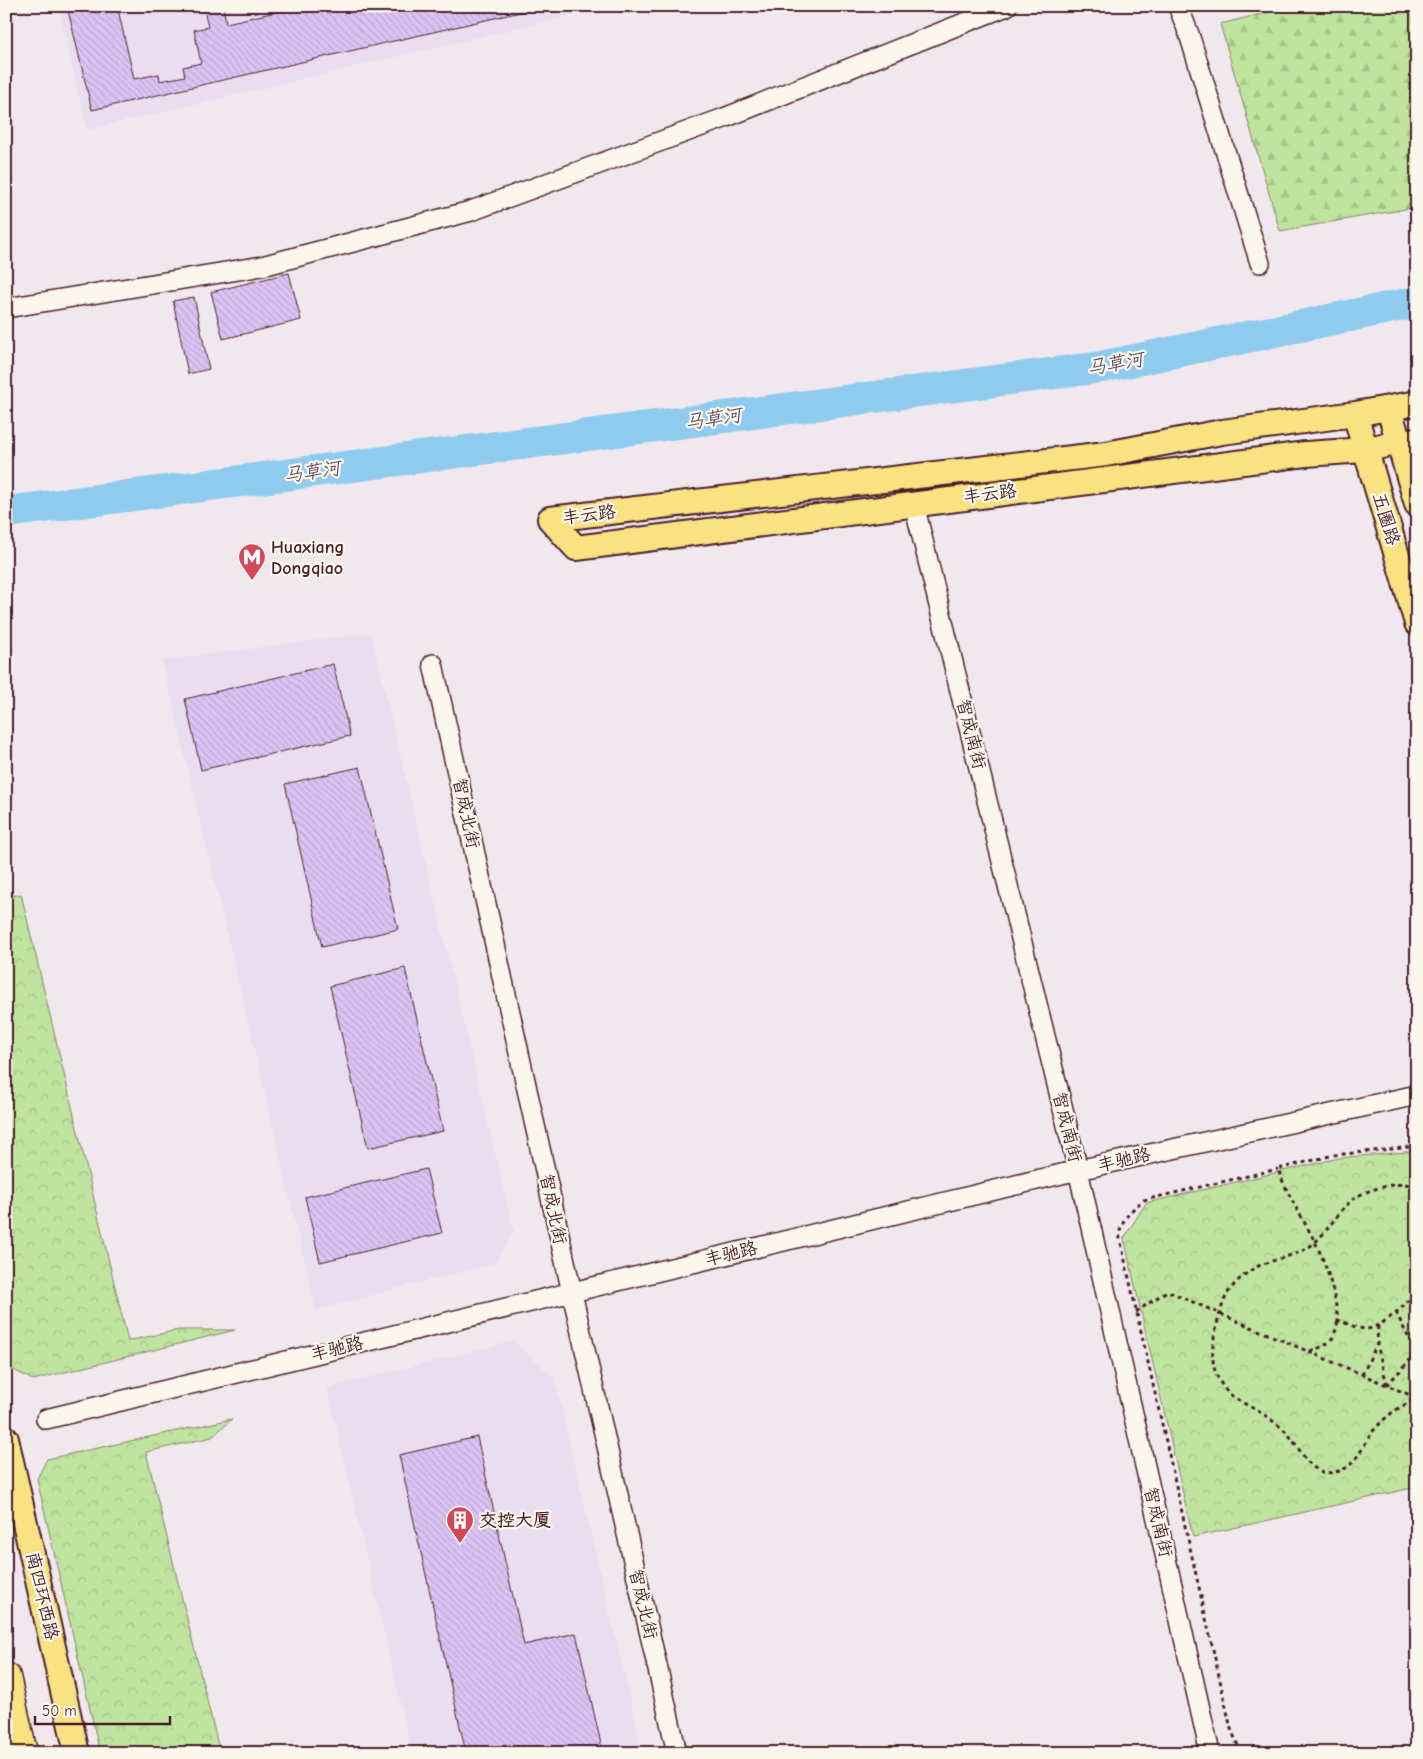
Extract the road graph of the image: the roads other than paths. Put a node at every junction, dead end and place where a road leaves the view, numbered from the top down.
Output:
1 (1007, 6) edge
2 (1178, 6) edge
3 (1260, 264) dead end
4 (6, 308) edge
5 (1417, 403) edge
6 (1389, 409) junction
7 (1355, 414) junction
8 (1408, 441) edge
9 (1365, 450) junction
10 (914, 504) junction
11 (1417, 504) edge
12 (1417, 623) edge
13 (433, 664) dead end
14 (1417, 1095) edge
15 (1078, 1170) junction
16 (572, 1293) junction
17 (46, 1419) dead end
18 (6, 1439) edge
19 (6, 1677) edge
20 (23, 1753) edge
21 (77, 1753) edge
22 (677, 1753) edge
23 (1210, 1753) edge

1 - 4 street
2 - 3 street
5 - 6 main road, 丰云路
6 - 7 main road, 丰云路
6 - 8 main road
7 - 9 main road, 五圈路
7 - 10 main road, 丰云路
8 - 9 main road, 丰云路
8 - 11 main road
9 - 10 main road, 丰云路
9 - 12 main road, 五圈路
10 - 15 street, 智成南街
13 - 16 street, 智成北街
14 - 15 street, 丰驰路
15 - 16 street, 丰驰路
15 - 23 street, 智成南街
16 - 17 street, 丰驰路
16 - 22 street, 智成北街
18 - 21 main road, 南四环西路
19 - 20 highway

